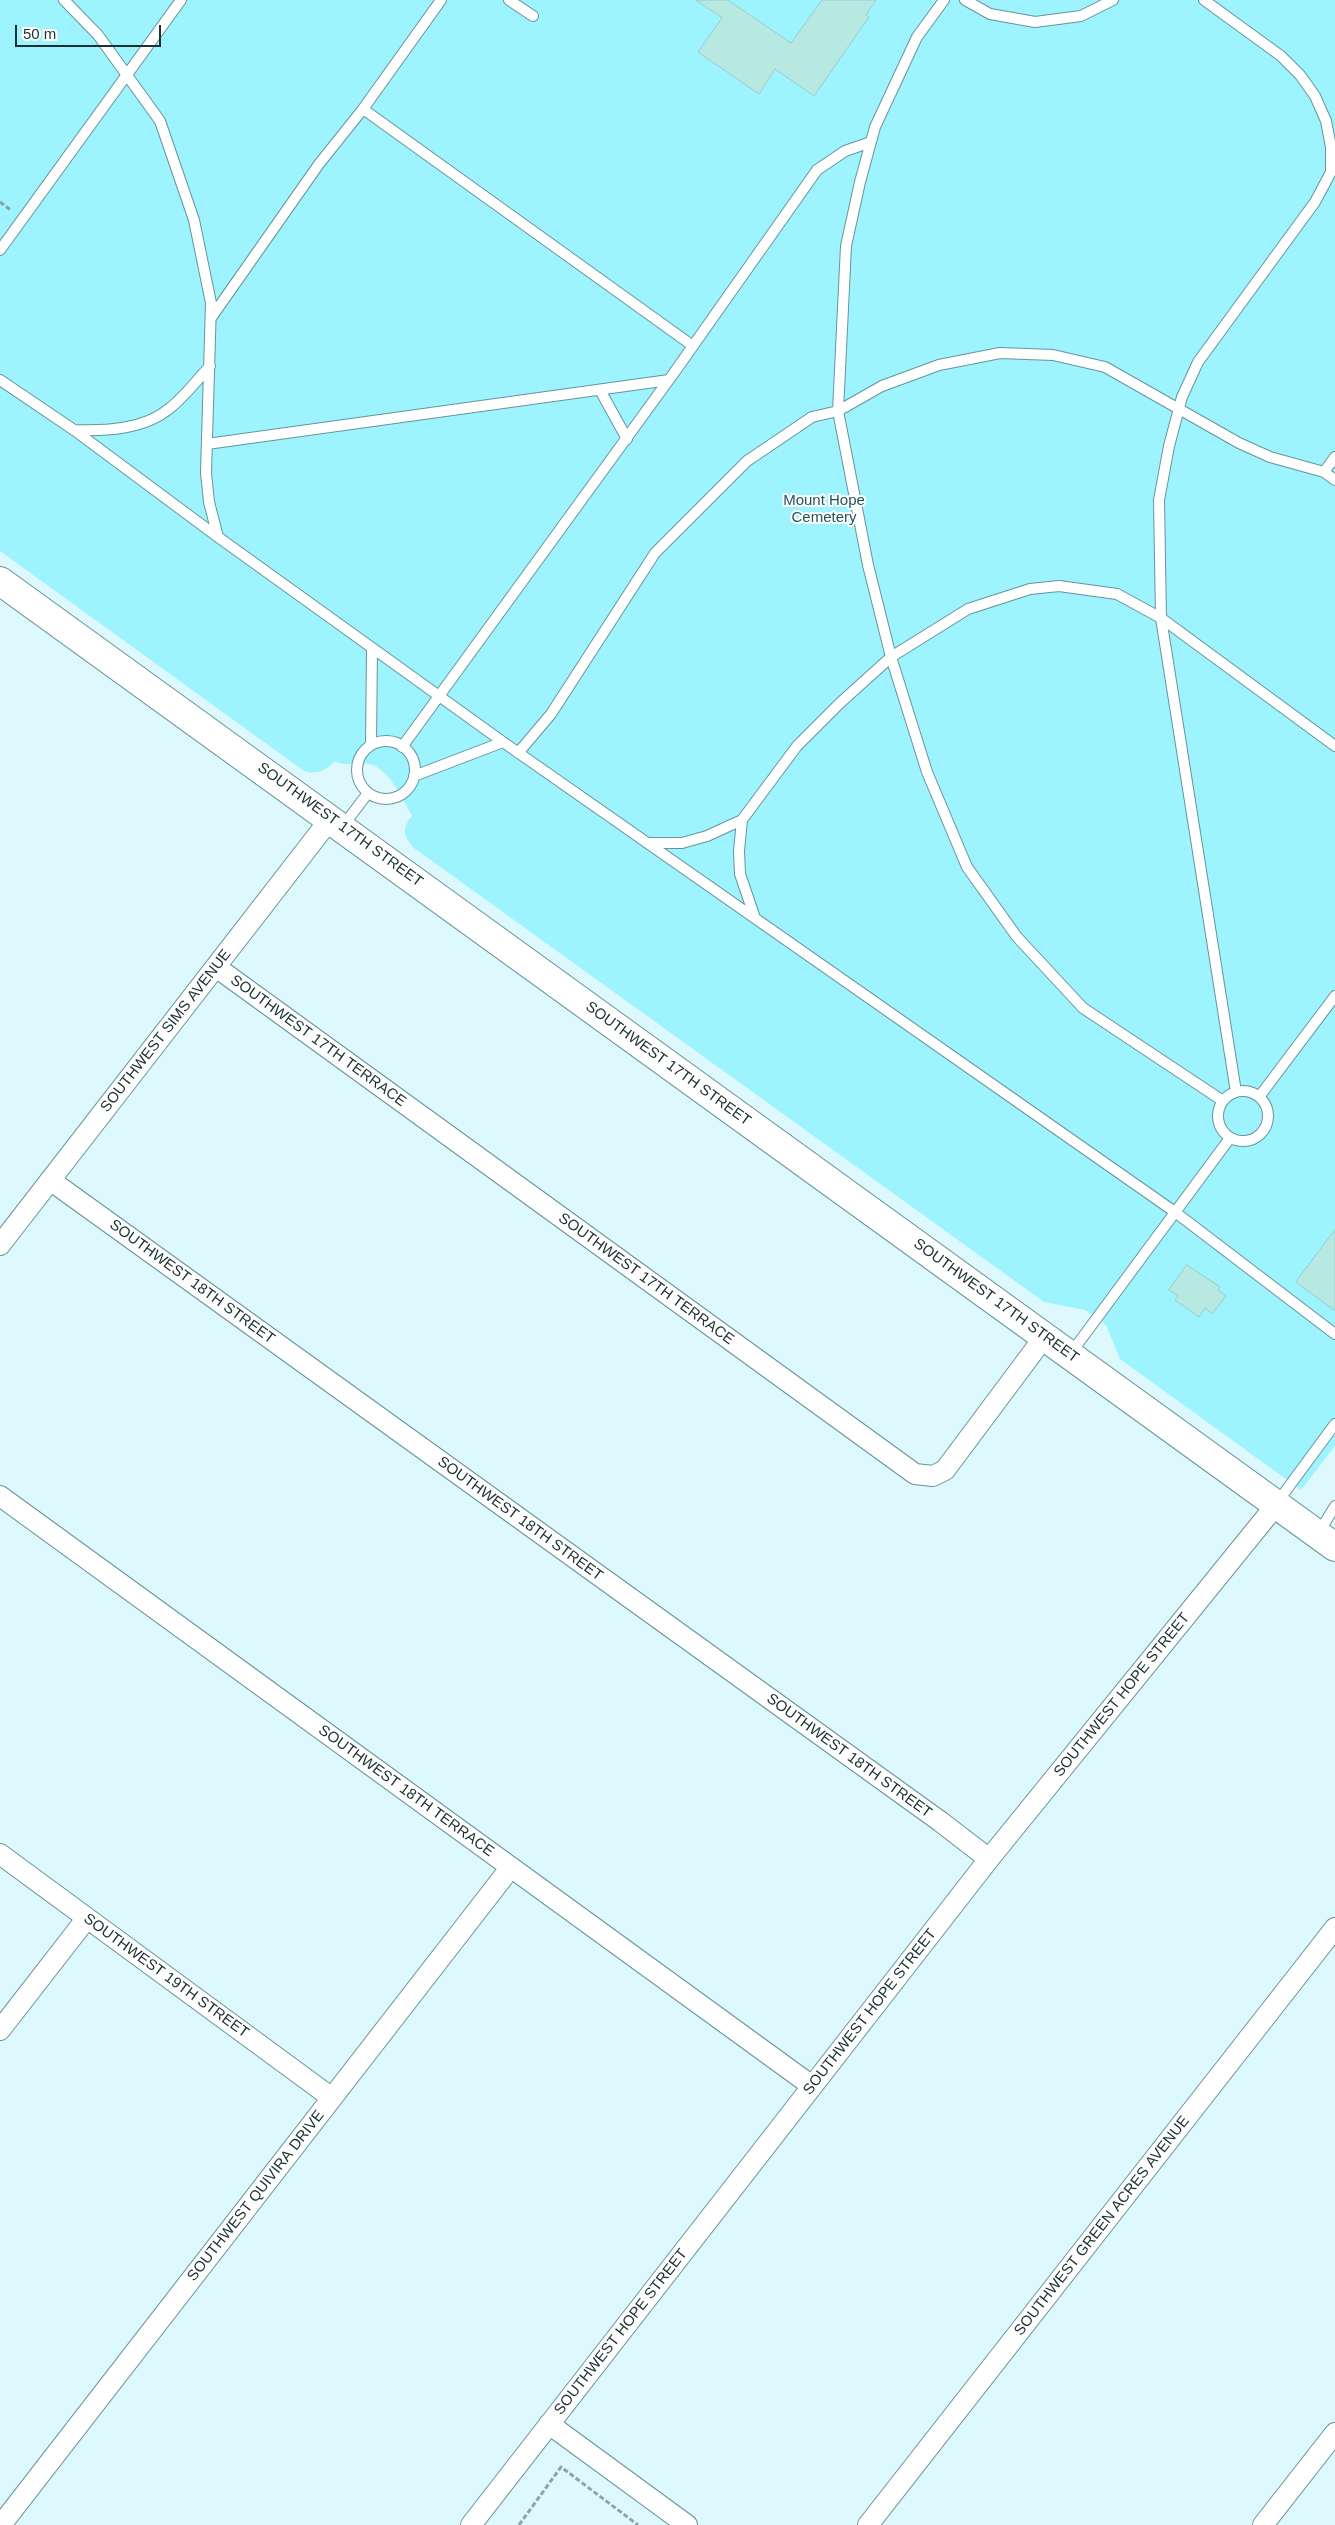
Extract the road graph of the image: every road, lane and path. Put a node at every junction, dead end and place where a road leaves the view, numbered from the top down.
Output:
1 (64, 0) edge
2 (181, 0) edge
3 (441, 0) edge
4 (509, 0) edge
5 (944, 0) edge
6 (964, 0) edge
7 (1113, 0) edge
8 (1204, 0) edge
9 (533, 16) dead end
10 (128, 76) junction
11 (363, 109) junction
12 (871, 142) junction
13 (0, 250) edge
14 (211, 318) junction
15 (693, 346) junction
16 (210, 366) junction
17 (0, 380) edge
18 (669, 380) junction
19 (600, 390) junction
20 (1179, 408) junction
21 (838, 411) junction
22 (74, 430) junction
23 (627, 438) junction
24 (207, 444) junction
25 (1335, 457) edge
26 (1324, 472) junction
27 (1335, 480) edge
28 (218, 537) junction
29 (0, 581) edge
30 (1161, 618) junction
31 (372, 648) junction
32 (891, 657) junction
33 (438, 696) junction
34 (503, 742) junction
35 (371, 745) junction
36 (1335, 746) edge
37 (402, 747) junction
38 (518, 753) junction
39 (414, 776) junction
40 (368, 793) junction
41 (742, 820) junction
42 (337, 822) junction
43 (647, 843) junction
44 (756, 919) junction
45 (216, 966) junction
46 (1335, 996) edge
47 (1236, 1092) junction
48 (1259, 1097) junction
49 (1224, 1100) junction
50 (1230, 1138) junction
51 (50, 1180) junction
52 (1175, 1212) junction
53 (0, 1245) edge
54 (1335, 1334) edge
55 (1045, 1336) junction
56 (1070, 1354) junction
57 (1335, 1424) edge
58 (0, 1496) edge
59 (1276, 1504) junction
60 (1335, 1506) edge
61 (1326, 1541) edge
62 (0, 1854) edge
63 (989, 1860) junction
64 (511, 1867) junction
65 (87, 1918) junction
66 (1335, 1928) edge
67 (0, 2030) edge
68 (812, 2086) junction
69 (332, 2098) junction
70 (550, 2424) junction
71 (1335, 2433) edge
72 (1, 2525) edge
73 (471, 2525) edge
74 (519, 2525) edge
75 (638, 2525) edge
76 (687, 2525) edge
77 (868, 2525) edge
78 (1263, 2525) edge

1 - 10 lane
2 - 10 lane
3 - 11 lane
4 - 9 lane
5 - 12 lane
6 - 7 lane
8 - 20 lane
10 - 13 lane
10 - 14 lane
11 - 14 lane
11 - 15 lane
12 - 15 lane
12 - 21 lane
14 - 16 lane
15 - 18 lane
16 - 22 lane
16 - 24 lane
17 - 22 lane
18 - 19 lane
18 - 23 lane
19 - 23 lane
19 - 24 lane
20 - 21 lane
20 - 26 lane
20 - 30 lane
21 - 32 lane
21 - 38 lane
22 - 28 lane
23 - 33 lane
24 - 28 lane
25 - 26 lane
26 - 27 lane
28 - 31 lane
29 - 42 main road, SOUTHWEST 17TH STREET
30 - 32 lane
30 - 36 lane
30 - 47 lane
31 - 33 lane
31 - 35 lane
32 - 41 lane
32 - 49 lane
33 - 34 lane
33 - 37 lane
34 - 38 lane
34 - 39 lane
35 - 37 lane
35 - 40 lane
37 - 39 lane
38 - 43 lane
39 - 40 lane
40 - 42 lane
41 - 43 lane
41 - 44 lane
42 - 45 street, SOUTHWEST SIMS AVENUE
42 - 55 main road, SOUTHWEST 17TH STREET
43 - 44 lane
44 - 52 lane
45 - 51 street, SOUTHWEST SIMS AVENUE
45 - 55 street, SOUTHWEST 17TH TERRACE
46 - 48 lane
47 - 48 lane
47 - 49 lane
48 - 50 lane
49 - 50 lane
50 - 52 lane
51 - 53 street, SOUTHWEST SIMS AVENUE
51 - 63 street, SOUTHWEST 18TH STREET
52 - 54 lane
52 - 56 lane
55 - 56 main road, SOUTHWEST 17TH STREET
56 - 59 main road, SOUTHWEST 17TH STREET
57 - 59 lane
58 - 64 street, SOUTHWEST 18TH TERRACE
59 - 61 main road, SOUTHWEST 17TH STREET
59 - 63 street, SOUTHWEST HOPE STREET
60 - 61 lane
62 - 65 street, SOUTHWEST 19TH STREET
63 - 68 street, SOUTHWEST HOPE STREET
64 - 68 street, SOUTHWEST 18TH TERRACE
64 - 69 street, SOUTHWEST QUIVIRA DRIVE
65 - 67 street
65 - 69 street, SOUTHWEST 19TH STREET
66 - 77 street, SOUTHWEST GREEN ACRES AVENUE
68 - 70 street, SOUTHWEST HOPE STREET
69 - 72 street, SOUTHWEST QUIVIRA DRIVE
70 - 73 street, SOUTHWEST HOPE STREET
70 - 76 street
71 - 78 street
74 - 75 path

